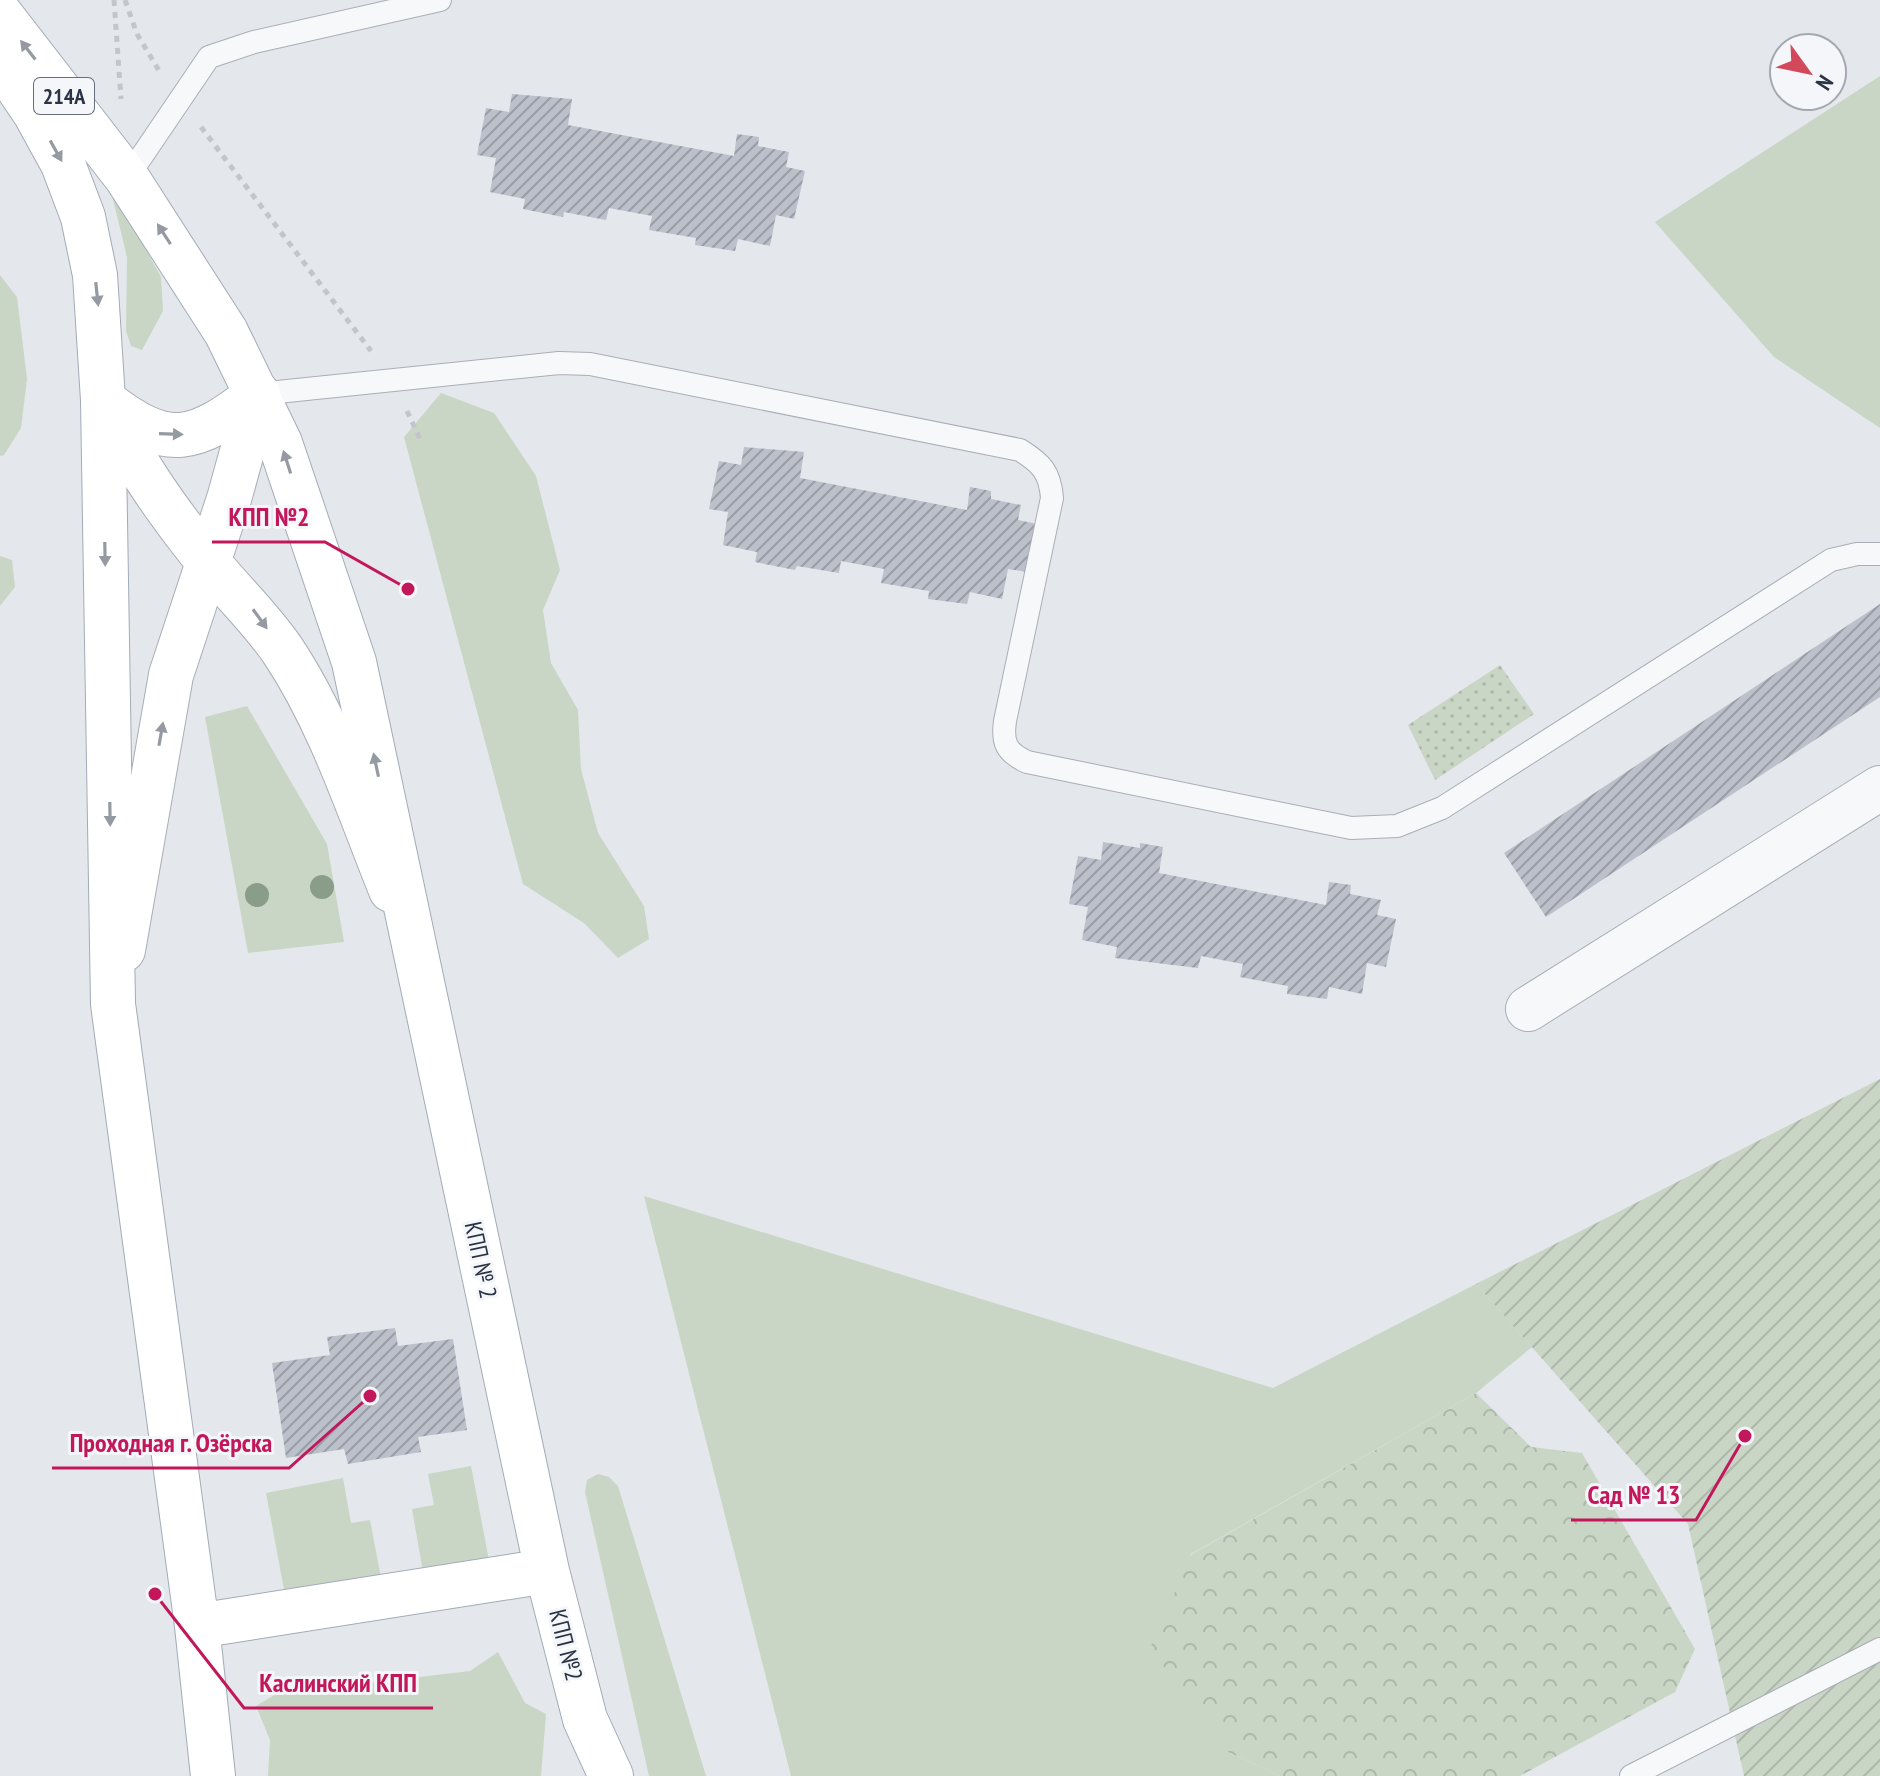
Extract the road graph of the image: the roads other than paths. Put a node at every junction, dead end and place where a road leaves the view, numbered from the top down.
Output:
1 (440, 0) edge
2 (0, 14) edge
3 (0, 61) edge
4 (127, 178) junction
5 (258, 394) junction
6 (103, 400) junction
7 (1880, 554) edge
8 (207, 561) junction
9 (1880, 788) edge
10 (416, 950) junction
11 (113, 1004) junction
12 (1528, 1009) dead end
13 (547, 1571) junction
14 (197, 1626) junction
15 (1880, 1649) edge
16 (585, 1719) junction
17 (213, 1776) edge
18 (588, 1776) edge
19 (611, 1776) edge
20 (1631, 1776) edge

1 - 4 lane
4 -> 2 main road, 214А
3 -> 6 main road
5 -> 4 main road
6 -> 5 main road
5 - 7 lane
5 - 8 main road
10 -> 5 main road
6 - 8 main road
6 -> 11 main road
8 -> 10 main road
11 -> 8 main road
9 - 12 street
10 - 13 main road, КПП № 2
11 - 14 main road
13 - 14 main road
13 - 16 main road, КПП №2
14 - 17 main road
15 - 20 lane
16 - 18 main road
16 - 19 main road

